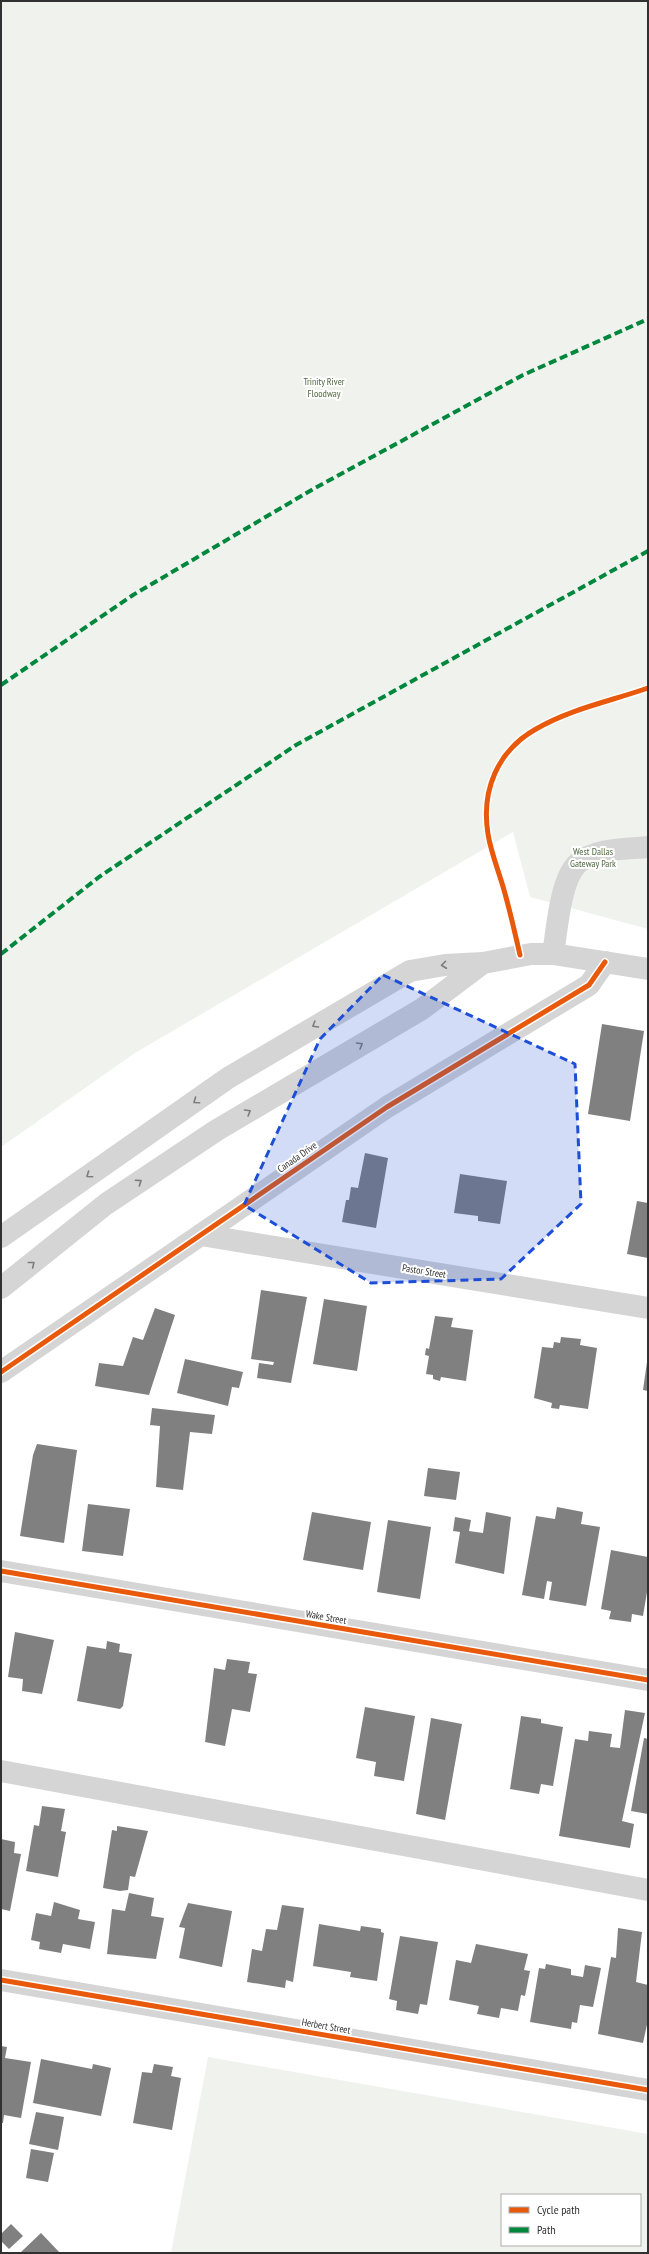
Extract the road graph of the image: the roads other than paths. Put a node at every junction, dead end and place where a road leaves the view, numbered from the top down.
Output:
1 (648, 847) edge
2 (553, 954) junction
3 (605, 962) junction
4 (483, 963) junction
5 (648, 969) edge
6 (201, 1235) junction
7 (1, 1237) edge
8 (1, 1288) edge
9 (648, 1308) edge
10 (1, 1372) edge
11 (1, 1571) edge
12 (648, 1680) edge
13 (1, 1771) edge
14 (648, 1890) edge
15 (1, 1980) edge
16 (648, 2090) edge

1 - 2 street
2 - 3 street
2 - 4 street
3 - 5 street
3 - 6 street, Canada Drive
4 -> 7 street
8 -> 4 street
6 - 9 street, Pastor Street
6 - 10 street, Canada Drive
11 - 12 street, Wake Street
13 - 14 street
15 - 16 street, Herbert Street

